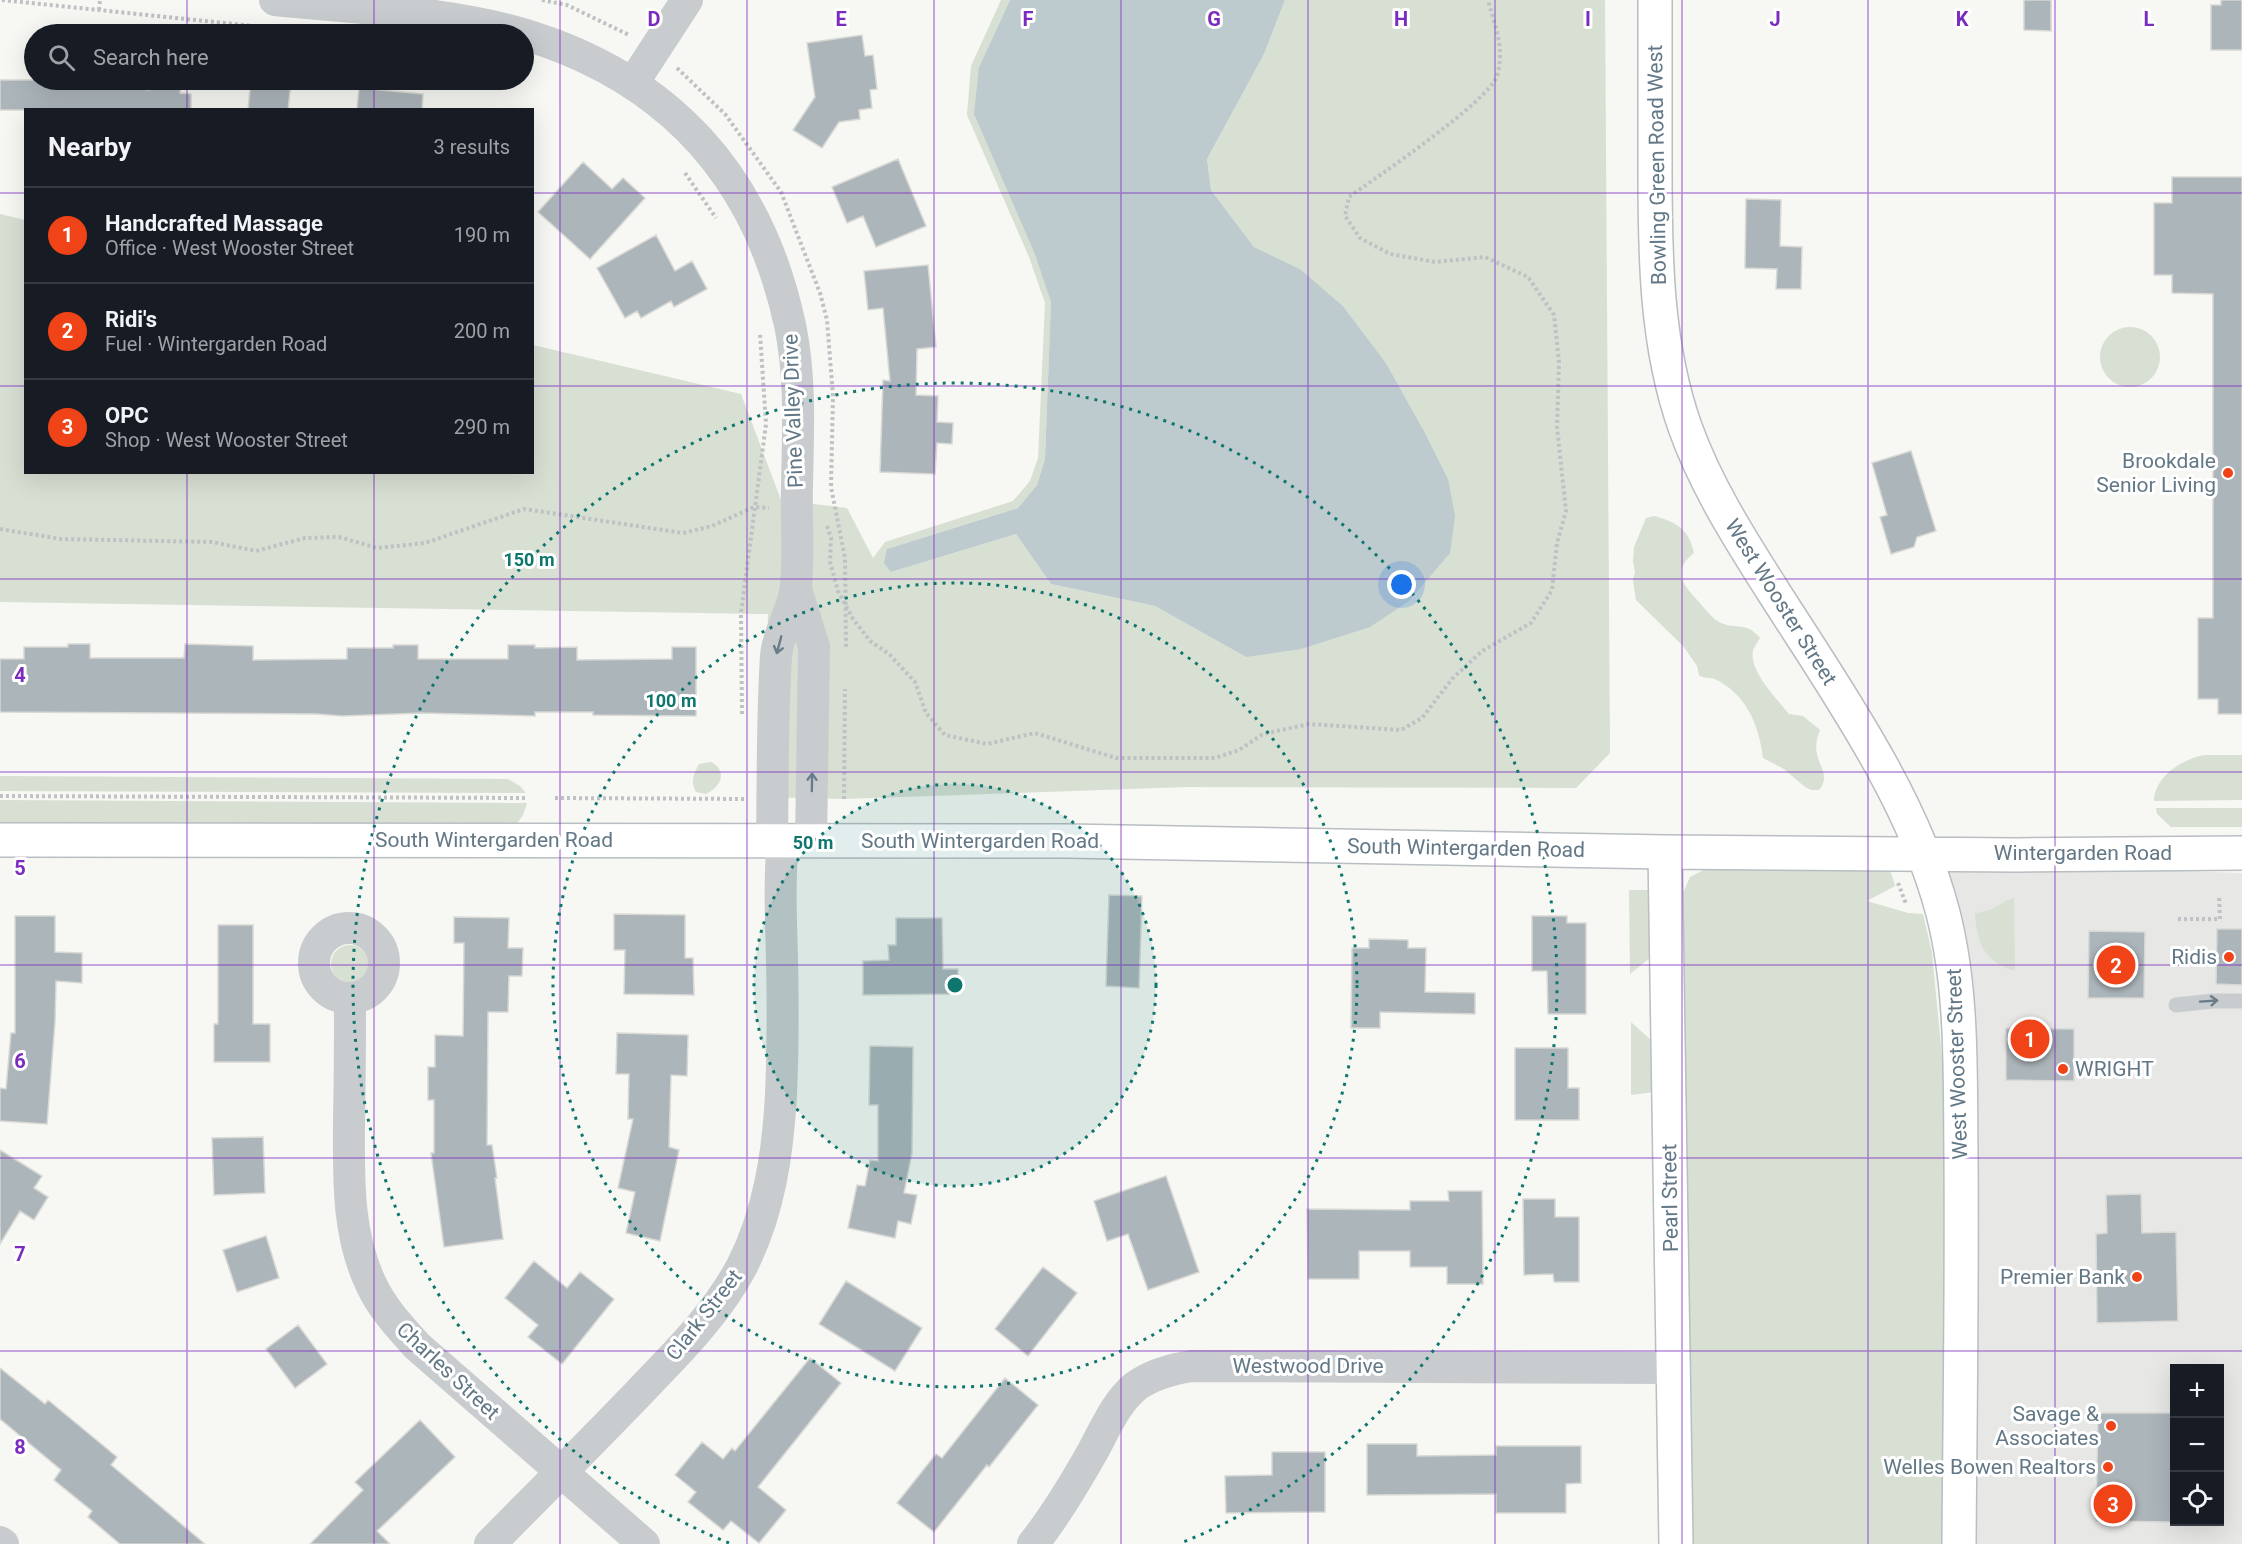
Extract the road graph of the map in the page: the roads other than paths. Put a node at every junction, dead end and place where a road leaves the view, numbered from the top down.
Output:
1 (687, 0) edge
2 (1655, 0) edge
3 (273, 14) edge
4 (476, 24) edge
5 (534, 38) edge
6 (633, 83) junction
7 (1662, 329) joint
8 (0, 840) edge
9 (789, 841) junction
10 (1665, 852) junction
11 (1923, 853) junction
12 (2242, 853) edge
13 (350, 999) dead end
14 (2242, 1001) edge
15 (2176, 1005) dead end
16 (1674, 1368) junction
17 (561, 1472) junction
18 (490, 1544) edge
19 (644, 1544) edge
20 (1033, 1544) edge
21 (1676, 1544) edge
22 (1959, 1544) edge

1 - 6 street
2 - 7 street, Bowling Green Road West
3 - 4 street, Pine Valley Drive
5 - 6 street, Pine Valley Drive
6 - 9 street, Pine Valley Drive
7 - 11 street, West Wooster Street
8 - 9 street, South Wintergarden Road
9 - 10 street, South Wintergarden Road
9 - 17 street, Clark Street
10 - 11 street, South Wintergarden Road
10 - 16 street, Pearl Street
11 - 12 street, Wintergarden Road
11 - 22 street, West Wooster Street
13 - 17 street, Charles Street
15 -> 14 lane
16 - 20 street, Westwood Drive
16 - 21 street, Pearl Street
17 - 18 street, Clark Street
17 - 19 street, Charles Street

